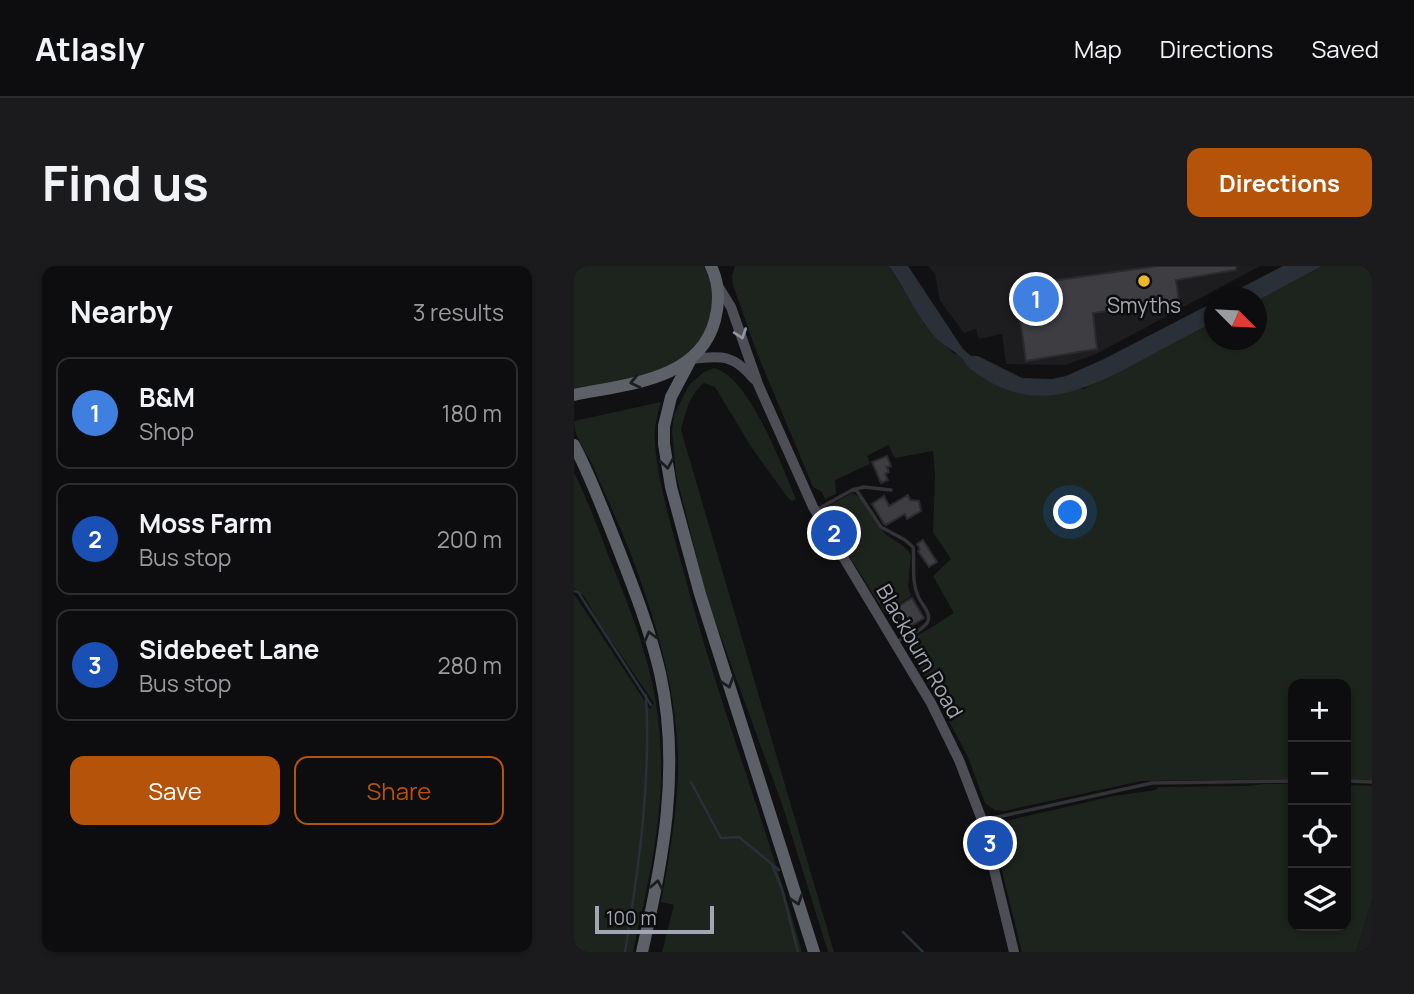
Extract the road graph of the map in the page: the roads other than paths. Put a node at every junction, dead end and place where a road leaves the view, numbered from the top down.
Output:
1 (711, 266) edge
2 (722, 266) edge
3 (717, 283) junction
4 (691, 360) junction
5 (758, 384) junction
6 (574, 395) edge
7 (574, 445) edge
8 (853, 489) junction
9 (891, 489) dead end
10 (814, 511) junction
11 (894, 644) junction
12 (1288, 781) edge
13 (1351, 781) edge
14 (1372, 782) edge
15 (982, 820) junction
16 (642, 952) edge
17 (814, 952) edge
18 (1014, 952) edge

1 - 3 highway
2 - 3 highway
3 - 4 highway
3 -> 5 main road, Blackburn Road
4 - 5 main road, Blackburn Road
4 -> 6 highway
4 -> 17 highway
5 - 10 main road, Blackburn Road
16 -> 7 highway
8 - 9 lane
8 - 10 lane
8 - 11 lane
10 - 11 main road, Blackburn Road
11 - 15 main road, Blackburn Road
12 - 15 lane
13 - 14 lane
15 - 18 main road, Blackburn Road

